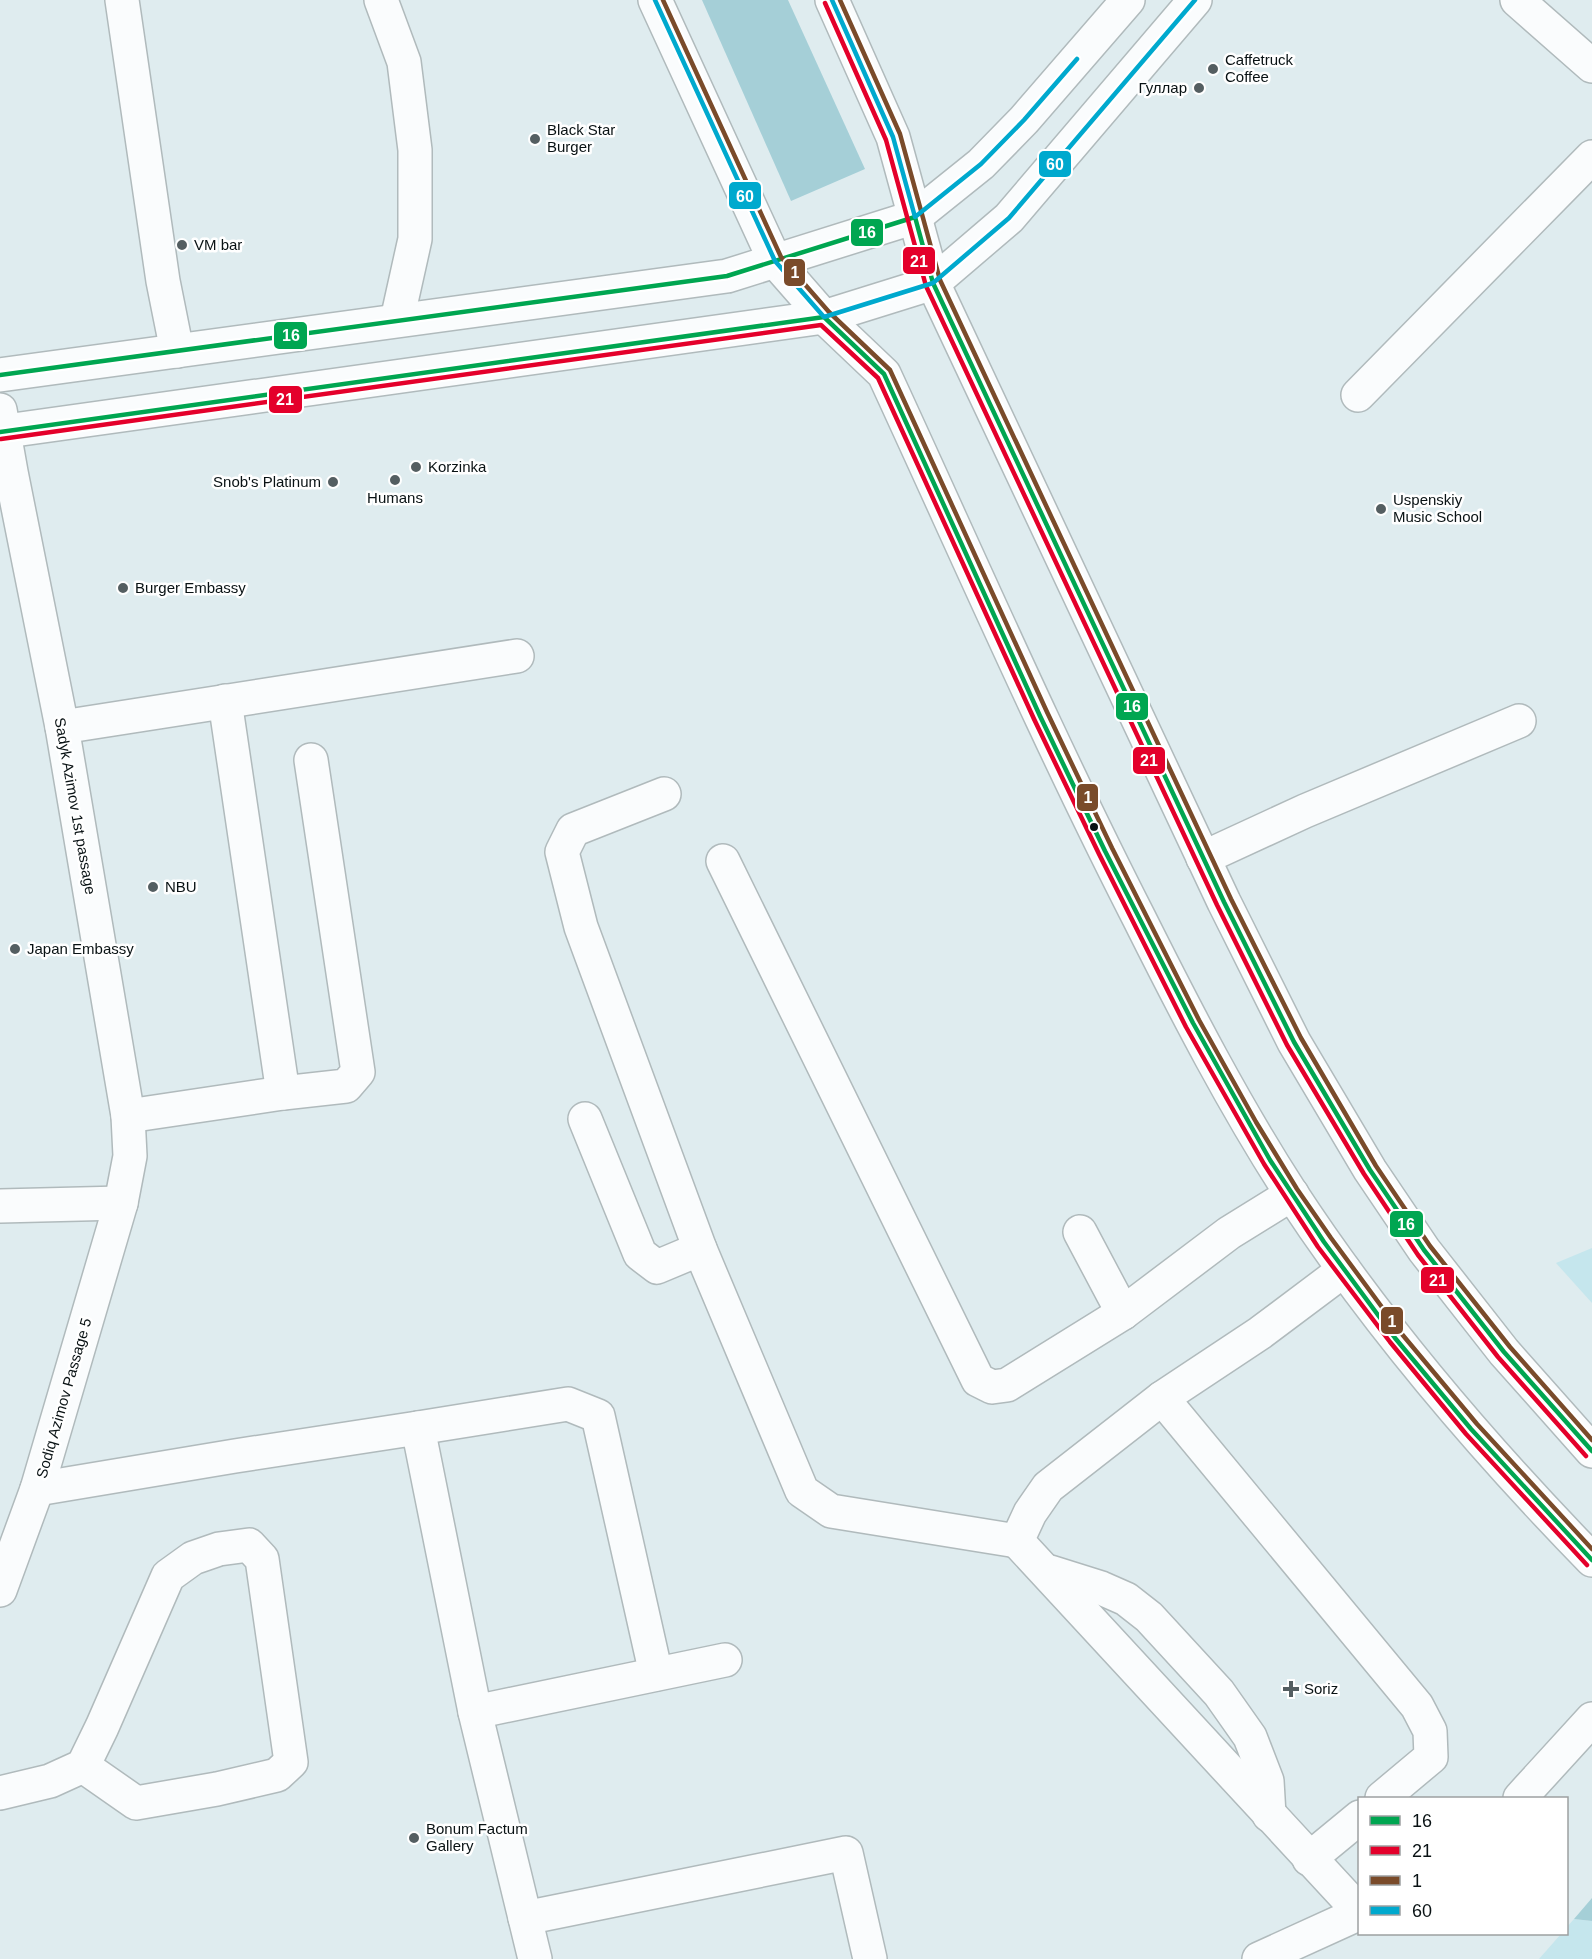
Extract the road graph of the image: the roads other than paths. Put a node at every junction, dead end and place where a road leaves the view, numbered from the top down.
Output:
1 (122, 0) edge
2 (381, 0) edge
3 (656, 0) edge
4 (832, 0) edge
5 (1128, 0) edge
6 (1195, 0) edge
7 (1517, 0) edge
8 (1592, 66) edge
9 (1592, 158) edge
10 (915, 217) junction
11 (775, 261) junction
12 (933, 283) junction
13 (824, 317) junction
14 (397, 320) junction
15 (177, 351) junction
16 (0, 375) edge
17 (1358, 395) dead end
18 (1, 424) edge
19 (517, 656) dead end
20 (225, 701) junction
21 (1519, 721) dead end
22 (62, 726) junction
23 (311, 760) dead end
24 (664, 794) dead end
25 (1203, 858) junction
26 (723, 861) dead end
27 (283, 1092) junction
28 (128, 1116) junction
29 (585, 1119) dead end
30 (1292, 1194) junction
31 (121, 1203) junction
32 (0, 1206) edge
33 (1080, 1232) dead end
34 (700, 1249) junction
35 (1344, 1270) junction
36 (1123, 1313) junction
37 (1162, 1398) junction
38 (418, 1428) junction
39 (1590, 1444) edge
40 (37, 1489) junction
41 (1017, 1541) junction
42 (1592, 1560) edge
43 (1048, 1572) junction
44 (0, 1590) edge
45 (725, 1660) dead end
46 (656, 1674) junction
47 (475, 1712) junction
48 (1592, 1719) edge
49 (83, 1766) junction
50 (0, 1793) edge
51 (1383, 1797) edge
52 (1521, 1797) edge
53 (1269, 1815) junction
54 (1358, 1818) edge
55 (1309, 1859) junction
56 (1358, 1911) edge
57 (1358, 1912) edge
58 (525, 1918) junction
59 (535, 1959) edge
60 (870, 1959) edge
61 (1259, 1959) edge

1 - 15 main road
2 - 14 main road
3 - 11 main road
4 - 10 main road
5 - 10 main road
6 - 12 main road
7 - 8 main road
9 - 17 main road
10 - 11 main road
10 - 12 main road
11 - 13 main road
11 - 14 main road
12 - 13 main road
12 - 25 main road
13 - 18 main road
13 - 30 main road
14 - 15 main road
15 - 16 main road
18 - 22 main road, Sadyk Azimov 1st passage
19 - 20 main road
20 - 22 main road
20 - 27 main road
21 - 25 main road
22 - 28 main road, Sadyk Azimov 1st passage
23 - 27 main road
24 - 34 main road
25 - 39 main road
26 - 36 main road
27 - 28 main road
28 - 31 main road, Sadyk Azimov 1st passage
29 - 34 main road
30 - 35 main road
30 - 36 main road
31 - 32 main road
31 - 40 main road, Sodiq Azimov Passage 5
33 - 36 main road
34 - 41 main road
35 - 37 main road
35 - 42 main road
37 - 41 main road
37 - 51 main road
38 - 40 main road
38 - 46 main road
38 - 47 main road
40 - 44 main road, Sodiq Azimov Passage 5
41 - 43 main road
43 - 53 main road
43 - 53 main road
45 - 46 main road
46 - 47 main road
47 - 58 main road
48 - 52 main road
49 - 49 main road
49 - 50 main road
53 - 55 main road
54 - 55 main road
55 - 56 main road
57 - 61 main road
58 - 59 main road
58 - 60 main road

